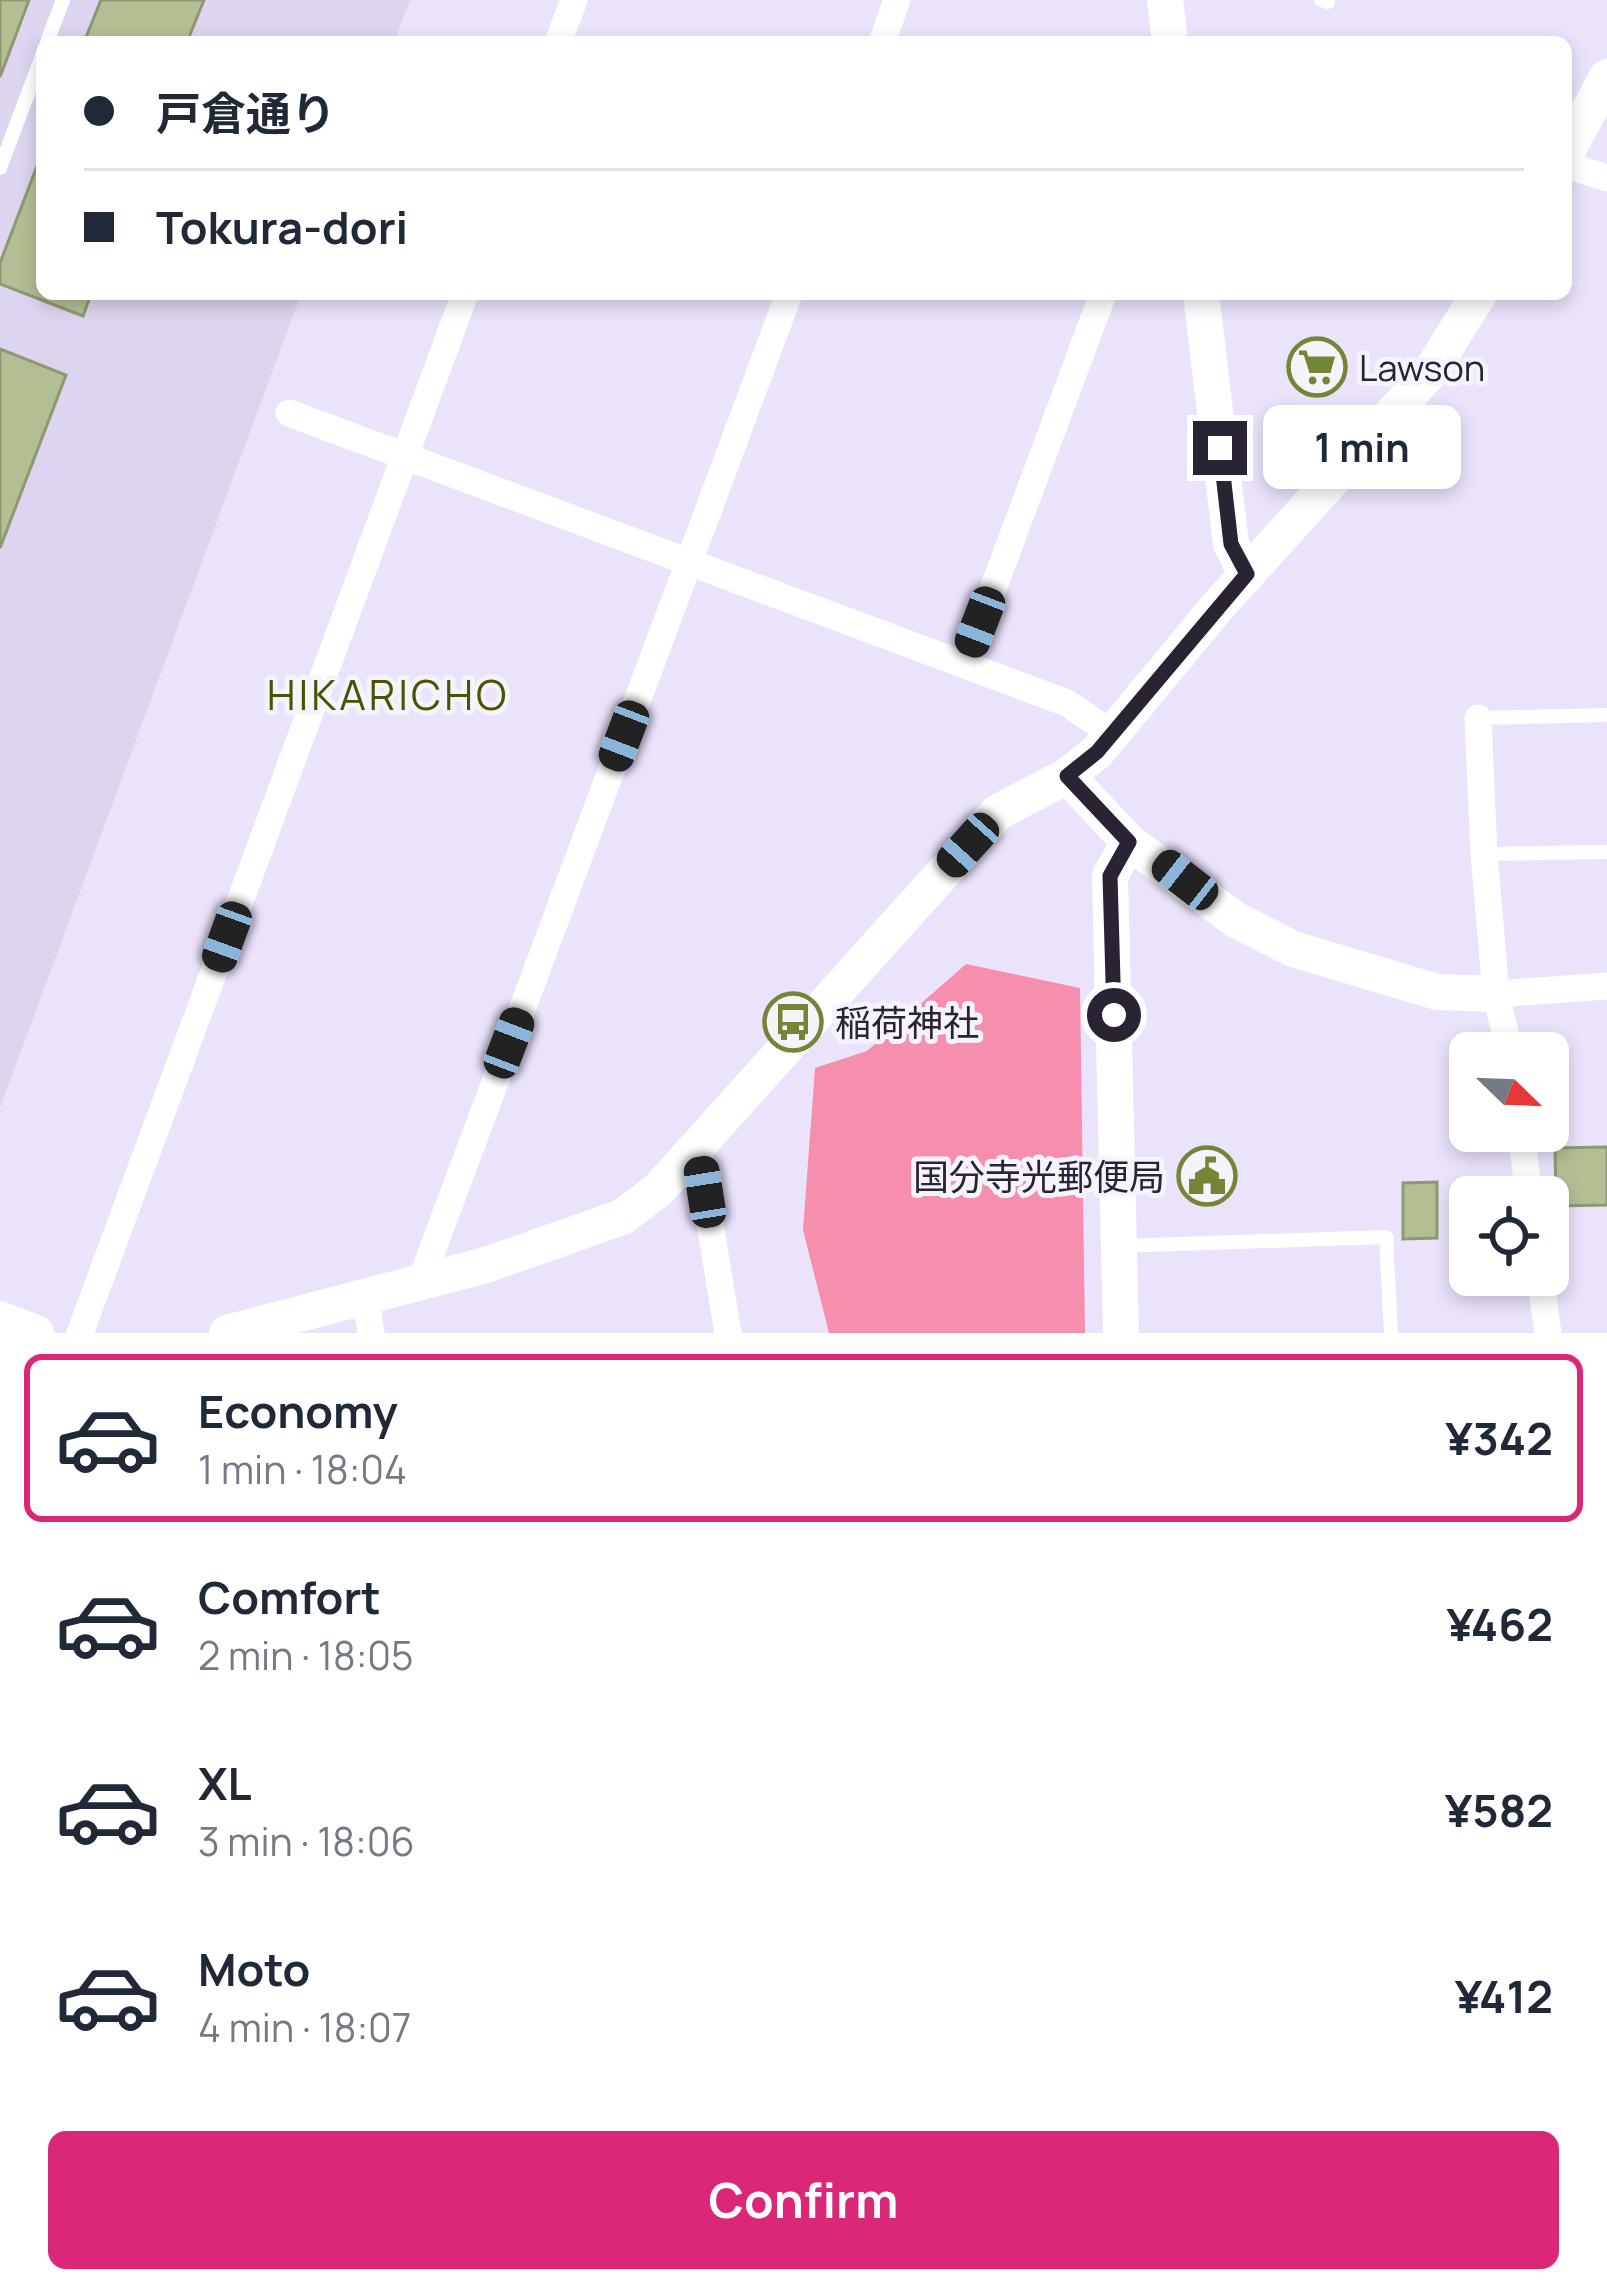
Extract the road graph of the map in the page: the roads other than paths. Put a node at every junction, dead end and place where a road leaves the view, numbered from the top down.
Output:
1 (63, 0) edge
2 (574, 0) edge
3 (897, 0) edge
4 (1165, 0) edge
5 (49, 36) edge
6 (560, 36) edge
7 (884, 36) edge
8 (1169, 36) edge
9 (36, 72) edge
10 (1607, 77) edge
11 (1572, 142) edge
12 (1572, 167) edge
13 (0, 168) edge
14 (1607, 178) edge
15 (463, 300) edge
16 (786, 300) edge
17 (1101, 300) edge
18 (1202, 300) edge
19 (1475, 300) edge
20 (289, 413) dead end
21 (404, 457) junction
22 (689, 561) junction
23 (1247, 574) junction
24 (964, 664) junction
25 (1607, 715) edge
26 (1478, 718) joint
27 (1112, 733) junction
28 (1067, 776) junction
29 (1129, 842) junction
30 (1607, 852) edge
31 (1484, 854) junction
32 (1607, 986) edge
33 (1496, 994) junction
34 (1505, 1032) edge
35 (697, 1145) junction
36 (1120, 1246) junction
37 (420, 1283) junction
38 (1543, 1296) edge
39 (368, 1316) edge
40 (0, 1319) edge
41 (36, 1333) edge
42 (80, 1333) edge
43 (227, 1333) edge
44 (728, 1333) edge
45 (1121, 1333) edge
46 (1391, 1333) edge
47 (1548, 1333) edge

1 - 5 lane
2 - 6 street
3 - 7 street
4 - 8 street
9 - 13 lane
10 - 11 street
12 - 14 street
15 - 21 street
16 - 22 street
17 - 24 street
18 - 23 street
19 - 23 street
20 - 21 street
21 - 22 street
21 - 42 street
22 - 24 street
22 - 37 street
23 - 27 street
24 - 27 street
25 - 26 lane
26 - 31 street
27 - 28 street
28 - 29 street
28 - 35 street
29 - 33 street
29 - 36 street
30 - 31 lane
31 - 33 street
32 - 33 street
33 - 34 street
35 - 37 street
35 - 44 street
36 - 45 street
36 - 46 lane
37 - 39 street
38 - 47 street
39 - 43 street
40 - 41 street

